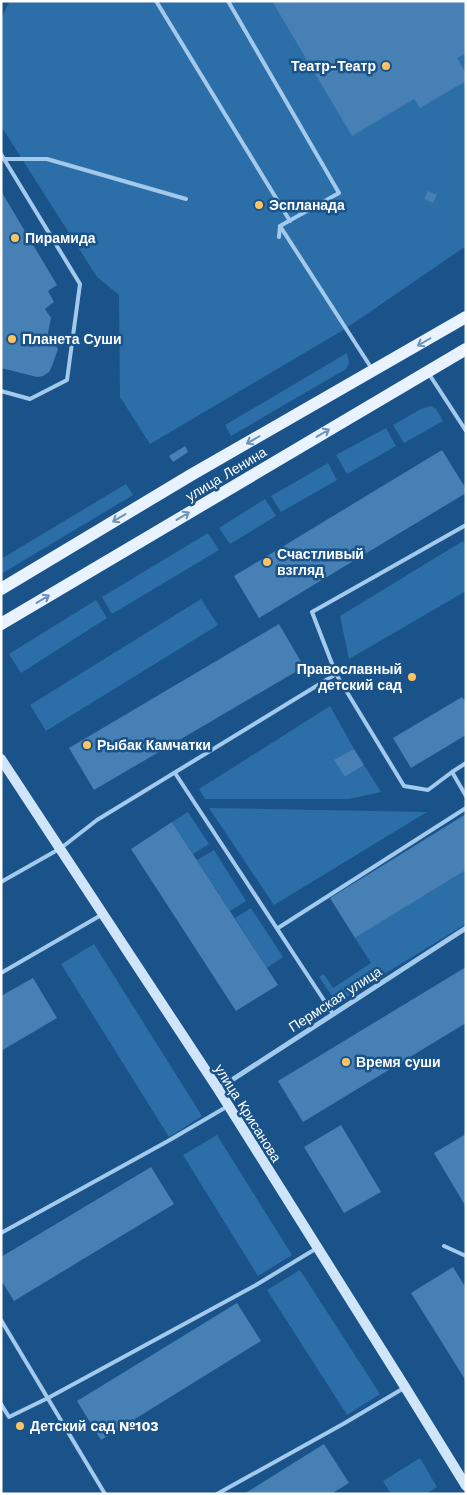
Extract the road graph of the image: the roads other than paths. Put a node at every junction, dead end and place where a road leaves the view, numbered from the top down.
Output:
1 (156, 1) edge
2 (228, 1) edge
3 (1, 154) edge
4 (3, 158) edge
5 (186, 200) dead end
6 (290, 220) junction
7 (280, 226) junction
8 (279, 237) dead end
9 (466, 317) edge
10 (466, 349) edge
11 (373, 371) junction
12 (428, 371) junction
13 (1, 391) edge
14 (466, 432) edge
15 (466, 525) edge
16 (1, 589) edge
17 (1, 624) edge
18 (336, 674) junction
19 (1, 759) edge
20 (466, 763) edge
21 (452, 772) junction
22 (175, 773) junction
23 (466, 796) edge
24 (466, 808) edge
25 (61, 848) junction
26 (1, 882) edge
27 (104, 914) junction
28 (278, 928) junction
29 (466, 928) edge
30 (1, 973) edge
31 (333, 1014) junction
32 (218, 1089) junction
33 (228, 1106) junction
34 (1, 1233) edge
35 (444, 1246) dead end
36 (317, 1248) junction
37 (466, 1256) edge
38 (1, 1320) edge
39 (405, 1387) junction
40 (48, 1398) junction
41 (1, 1404) edge
42 (466, 1486) edge
43 (105, 1494) edge
44 (217, 1494) edge

1 - 6 lane
2 - 6 lane
3 - 4 lane
4 - 5 lane
4 - 13 lane
6 - 7 lane
7 - 8 lane
7 - 11 lane
9 -> 11 main road, улица Ленина
10 - 12 main road, улица Ленина
11 -> 16 main road, улица Ленина
12 - 14 lane
17 -> 12 main road, улица Ленина
15 - 18 lane
18 - 21 lane
18 - 22 lane
19 - 25 main road, улица Крисанова
20 - 21 lane
21 - 23 lane
22 - 25 lane
22 - 28 lane
24 - 28 lane
25 - 26 lane
25 - 27 main road, улица Крисанова
27 - 30 lane
27 - 32 main road, улица Крисанова
28 - 31 lane
29 - 31 street, Пермская улица
31 - 32 street, Пермская улица
32 - 33 main road, улица Крисанова
33 - 34 lane
33 - 36 main road, улица Крисанова
35 - 37 lane
36 - 39 main road, улица Крисанова
36 - 40 lane
38 - 40 lane
39 - 42 main road, улица Крисанова
39 - 44 lane
40 - 41 lane
40 - 43 lane

